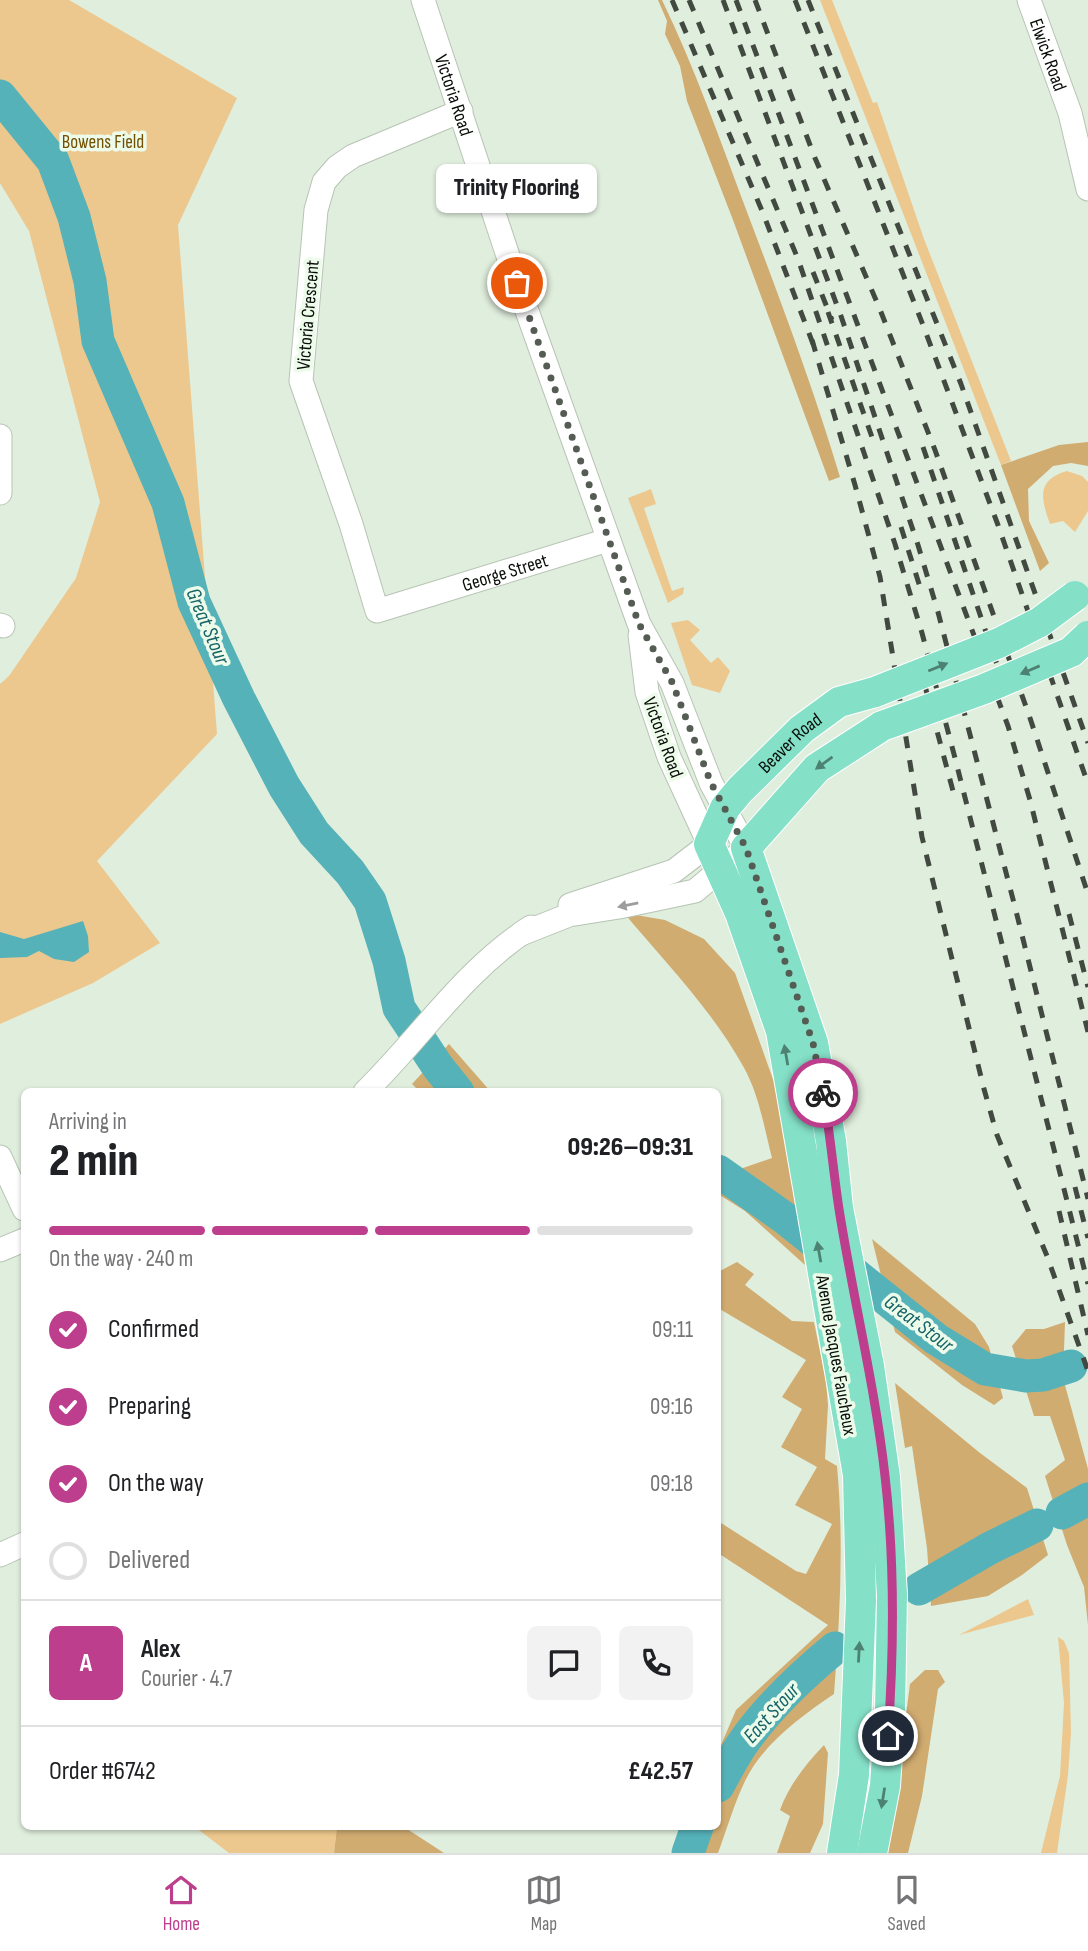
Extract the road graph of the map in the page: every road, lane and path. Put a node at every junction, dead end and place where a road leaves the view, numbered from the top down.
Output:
1 (423, 0) edge
2 (1029, 0) edge
3 (461, 111) junction
4 (1083, 136) edge
5 (1088, 189) edge
6 (0, 436) edge
7 (0, 462) edge
8 (0, 493) edge
9 (608, 540) junction
10 (1081, 591) edge
11 (400, 603) joint
12 (639, 624) junction
13 (1088, 636) edge
14 (725, 808) junction
15 (746, 848) junction
16 (715, 857) junction
17 (369, 1088) edge
18 (0, 1157) edge
19 (21, 1202) edge
20 (21, 1241) edge
21 (0, 1250) edge
22 (872, 1476) junction
23 (21, 1545) edge
24 (0, 1555) edge
25 (856, 1734) junction
26 (824, 1853) edge
27 (842, 1853) edge
28 (872, 1853) edge

1 - 3 street, Victoria Road
2 - 4 street, Elwick Road
3 - 9 street, Victoria Road
3 - 11 street, Victoria Crescent
4 - 5 street, Elwick Road
6 - 7 street
7 - 8 street
9 - 11 street, George Street
9 - 12 street, Victoria Road
14 -> 10 main road, Beaver Road, bridge
12 - 14 street, Victoria Road
12 - 16 street, Victoria Road
13 -> 15 main road, Beaver Road, bridge
14 - 15 street, Victoria Road
14 - 16 main road, Beaver Road
15 - 16 street, Beaver Road
15 - 22 main road, Avenue Jacques Faucheux
16 - 17 street, Beaver Road
22 -> 16 main road, Avenue Jacques Faucheux
18 - 19 street
20 - 21 street
25 -> 22 main road, Avenue Jacques Faucheux
22 -> 28 main road, Avenue Jacques Faucheux
23 - 24 street
25 - 26 main road
25 - 27 main road, Avenue Jacques Faucheux

